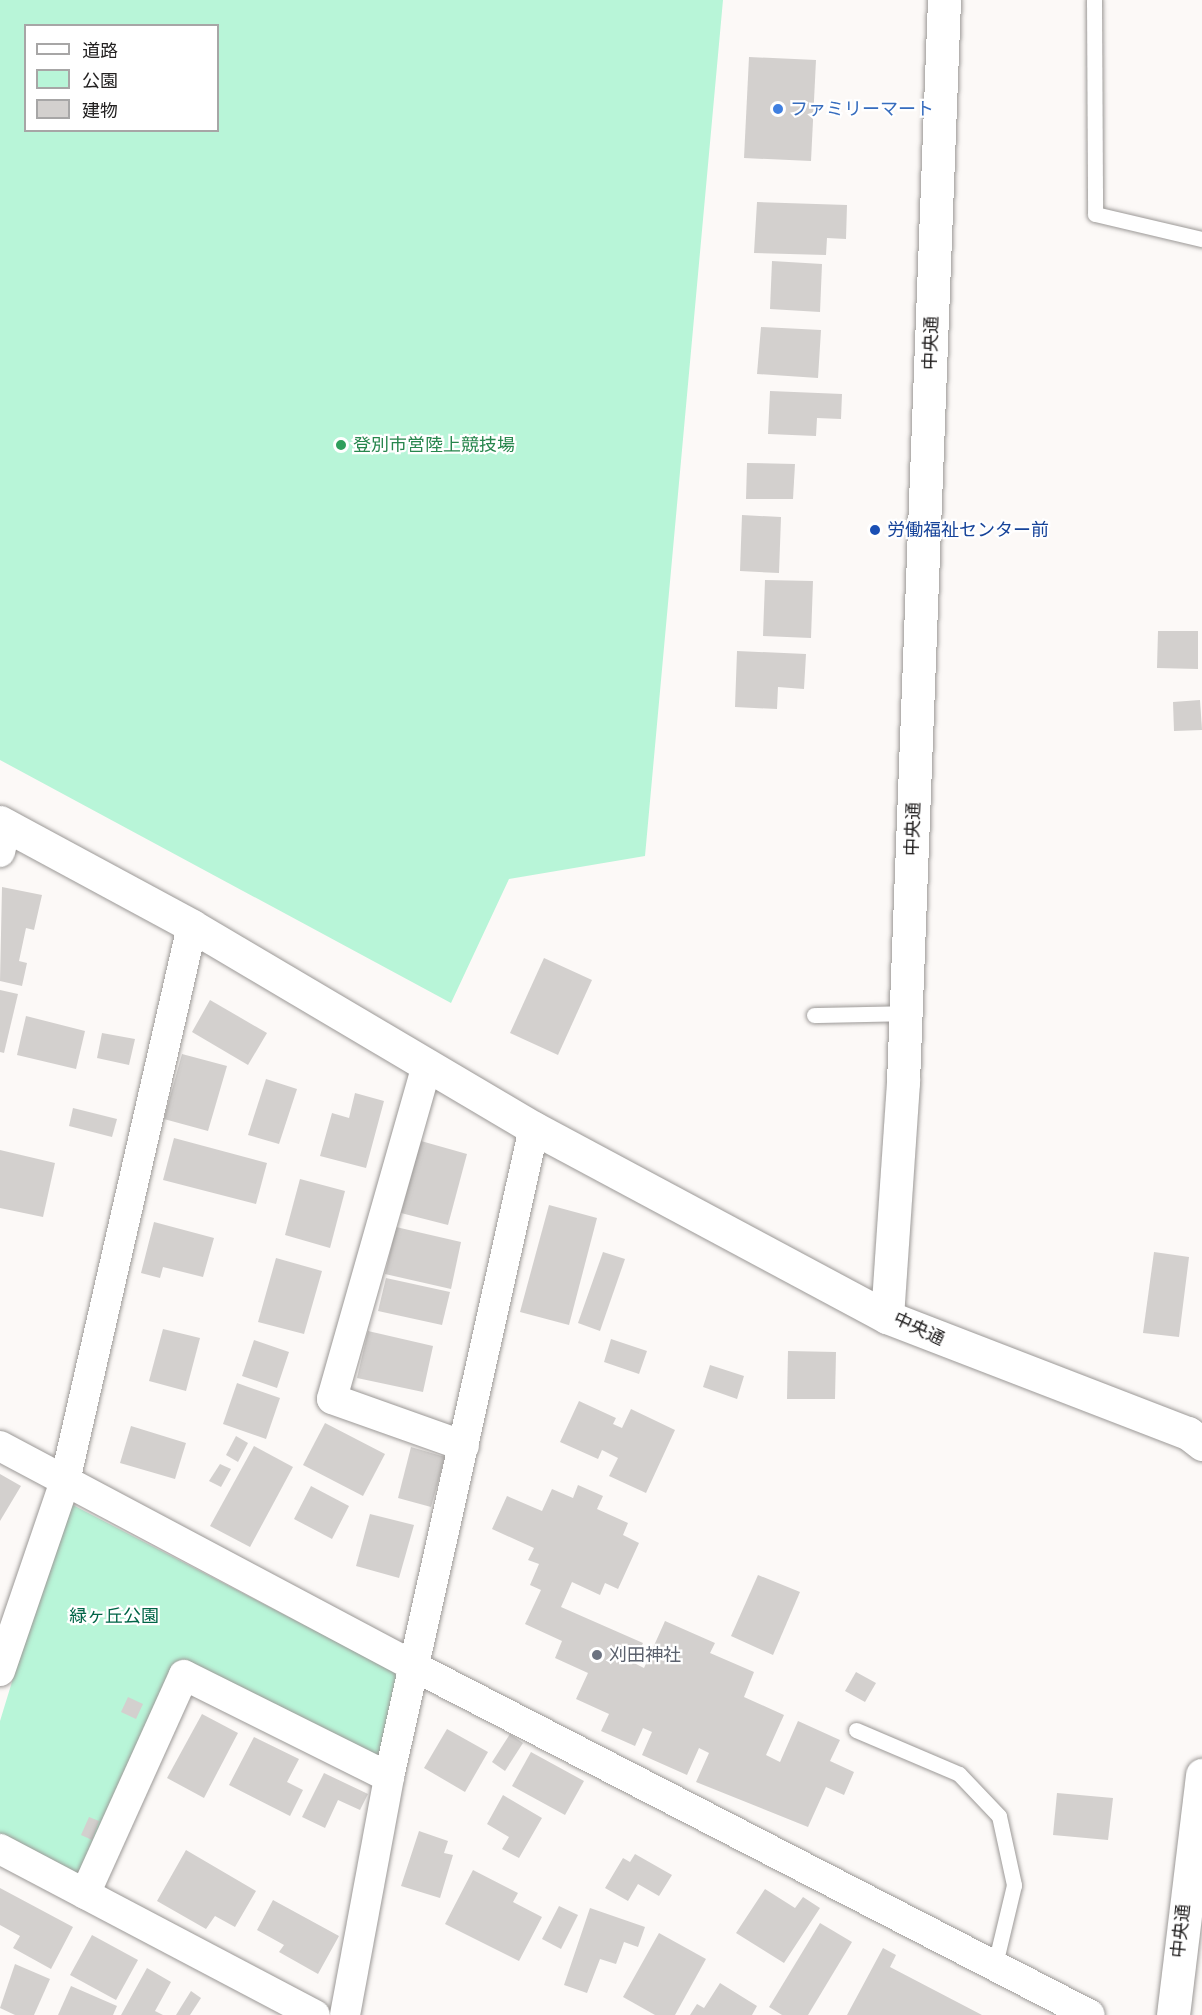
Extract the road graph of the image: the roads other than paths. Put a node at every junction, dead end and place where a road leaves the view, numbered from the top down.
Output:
1 (944, 0) edge
2 (1094, 0) edge
3 (1202, 239) edge
4 (2, 833) edge
5 (192, 926) junction
6 (906, 1012) junction
7 (814, 1014) dead end
8 (427, 1065) junction
9 (534, 1128) junction
10 (887, 1317) junction
11 (1202, 1444) edge
12 (0, 1446) edge
13 (464, 1446) junction
14 (65, 1481) junction
15 (415, 1667) junction
16 (0, 1671) edge
17 (856, 1730) dead end
18 (1202, 1775) edge
19 (389, 1777) junction
20 (0, 1849) edge
21 (1195, 1866) edge
22 (85, 1894) junction
23 (994, 1968) junction
24 (315, 2015) edge
25 (345, 2015) edge
26 (1090, 2015) edge
27 (1173, 2015) edge

1 - 6 street, 中央通
2 - 3 lane
4 - 5 street
5 - 8 street
5 - 14 street
6 - 7 lane
6 - 10 street, 中央通
8 - 9 street
8 - 13 street
9 - 10 street
9 - 13 street
10 - 11 street, 中央通
12 - 14 street
13 - 15 street
14 - 15 street
14 - 16 street
15 - 19 street
15 - 23 street
17 - 23 lane
18 - 21 street, 中央通
19 - 22 street
19 - 25 street
20 - 22 street
21 - 27 street, 中央通
22 - 24 street
23 - 26 street

